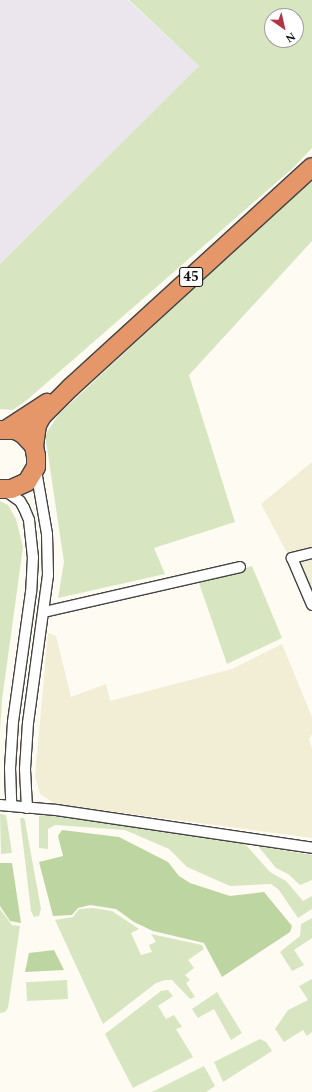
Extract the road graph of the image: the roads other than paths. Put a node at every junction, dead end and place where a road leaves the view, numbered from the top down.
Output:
1 (312, 167) edge
2 (71, 387) junction
3 (3, 429) edge
4 (34, 446) junction
5 (36, 467) junction
6 (1, 489) edge
7 (312, 553) edge
8 (240, 567) dead end
9 (312, 605) edge
10 (44, 612) junction
11 (0, 805) edge
12 (11, 806) junction
13 (27, 808) junction
14 (312, 848) edge

1 - 2 highway, 45
2 - 3 highway, 45
2 - 4 highway, 45
3 - 4 highway, 45
4 - 5 highway, 45
5 - 6 highway
5 - 10 street
6 - 12 street
7 - 9 street
8 - 10 street
10 - 13 street
11 - 12 street
12 - 13 street
13 - 14 street

